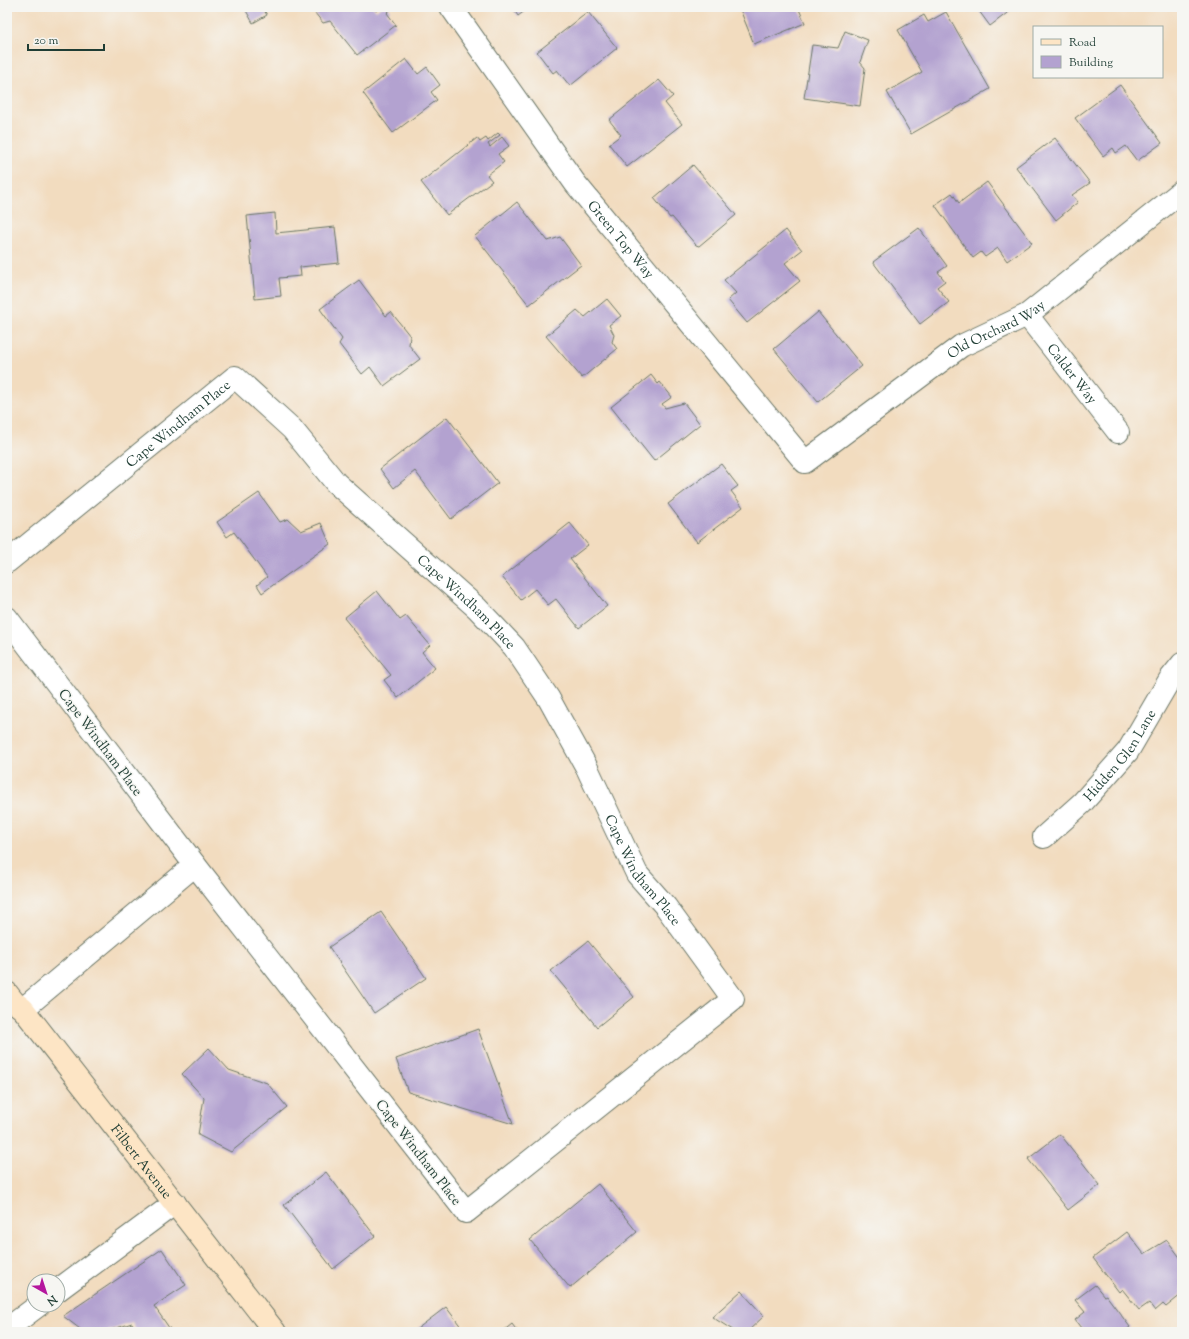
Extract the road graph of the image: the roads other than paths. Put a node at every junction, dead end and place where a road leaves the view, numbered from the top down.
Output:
1 (451, 7) edge
2 (1182, 191) edge
3 (1027, 315) junction
4 (1118, 432) dead end
5 (805, 462) joint
6 (7, 562) edge
7 (7, 618) edge
8 (1182, 664) edge
9 (1044, 837) dead end
10 (195, 865) junction
11 (13, 1002) edge
12 (175, 1203) junction
13 (66, 1284) edge
14 (28, 1313) edge
15 (7, 1329) edge
16 (275, 1332) edge

1 - 5 street, Green Top Way
2 - 3 street, Old Orchard Way
3 - 4 street, Calder Way
3 - 5 street, Old Orchard Way
6 - 10 street, Cape Windham Place
7 - 10 street, Cape Windham Place
8 - 9 street, Hidden Glen Lane
10 - 11 street
11 - 12 street, Filbert Avenue
12 - 13 street
12 - 16 street, Filbert Avenue
14 - 15 street

